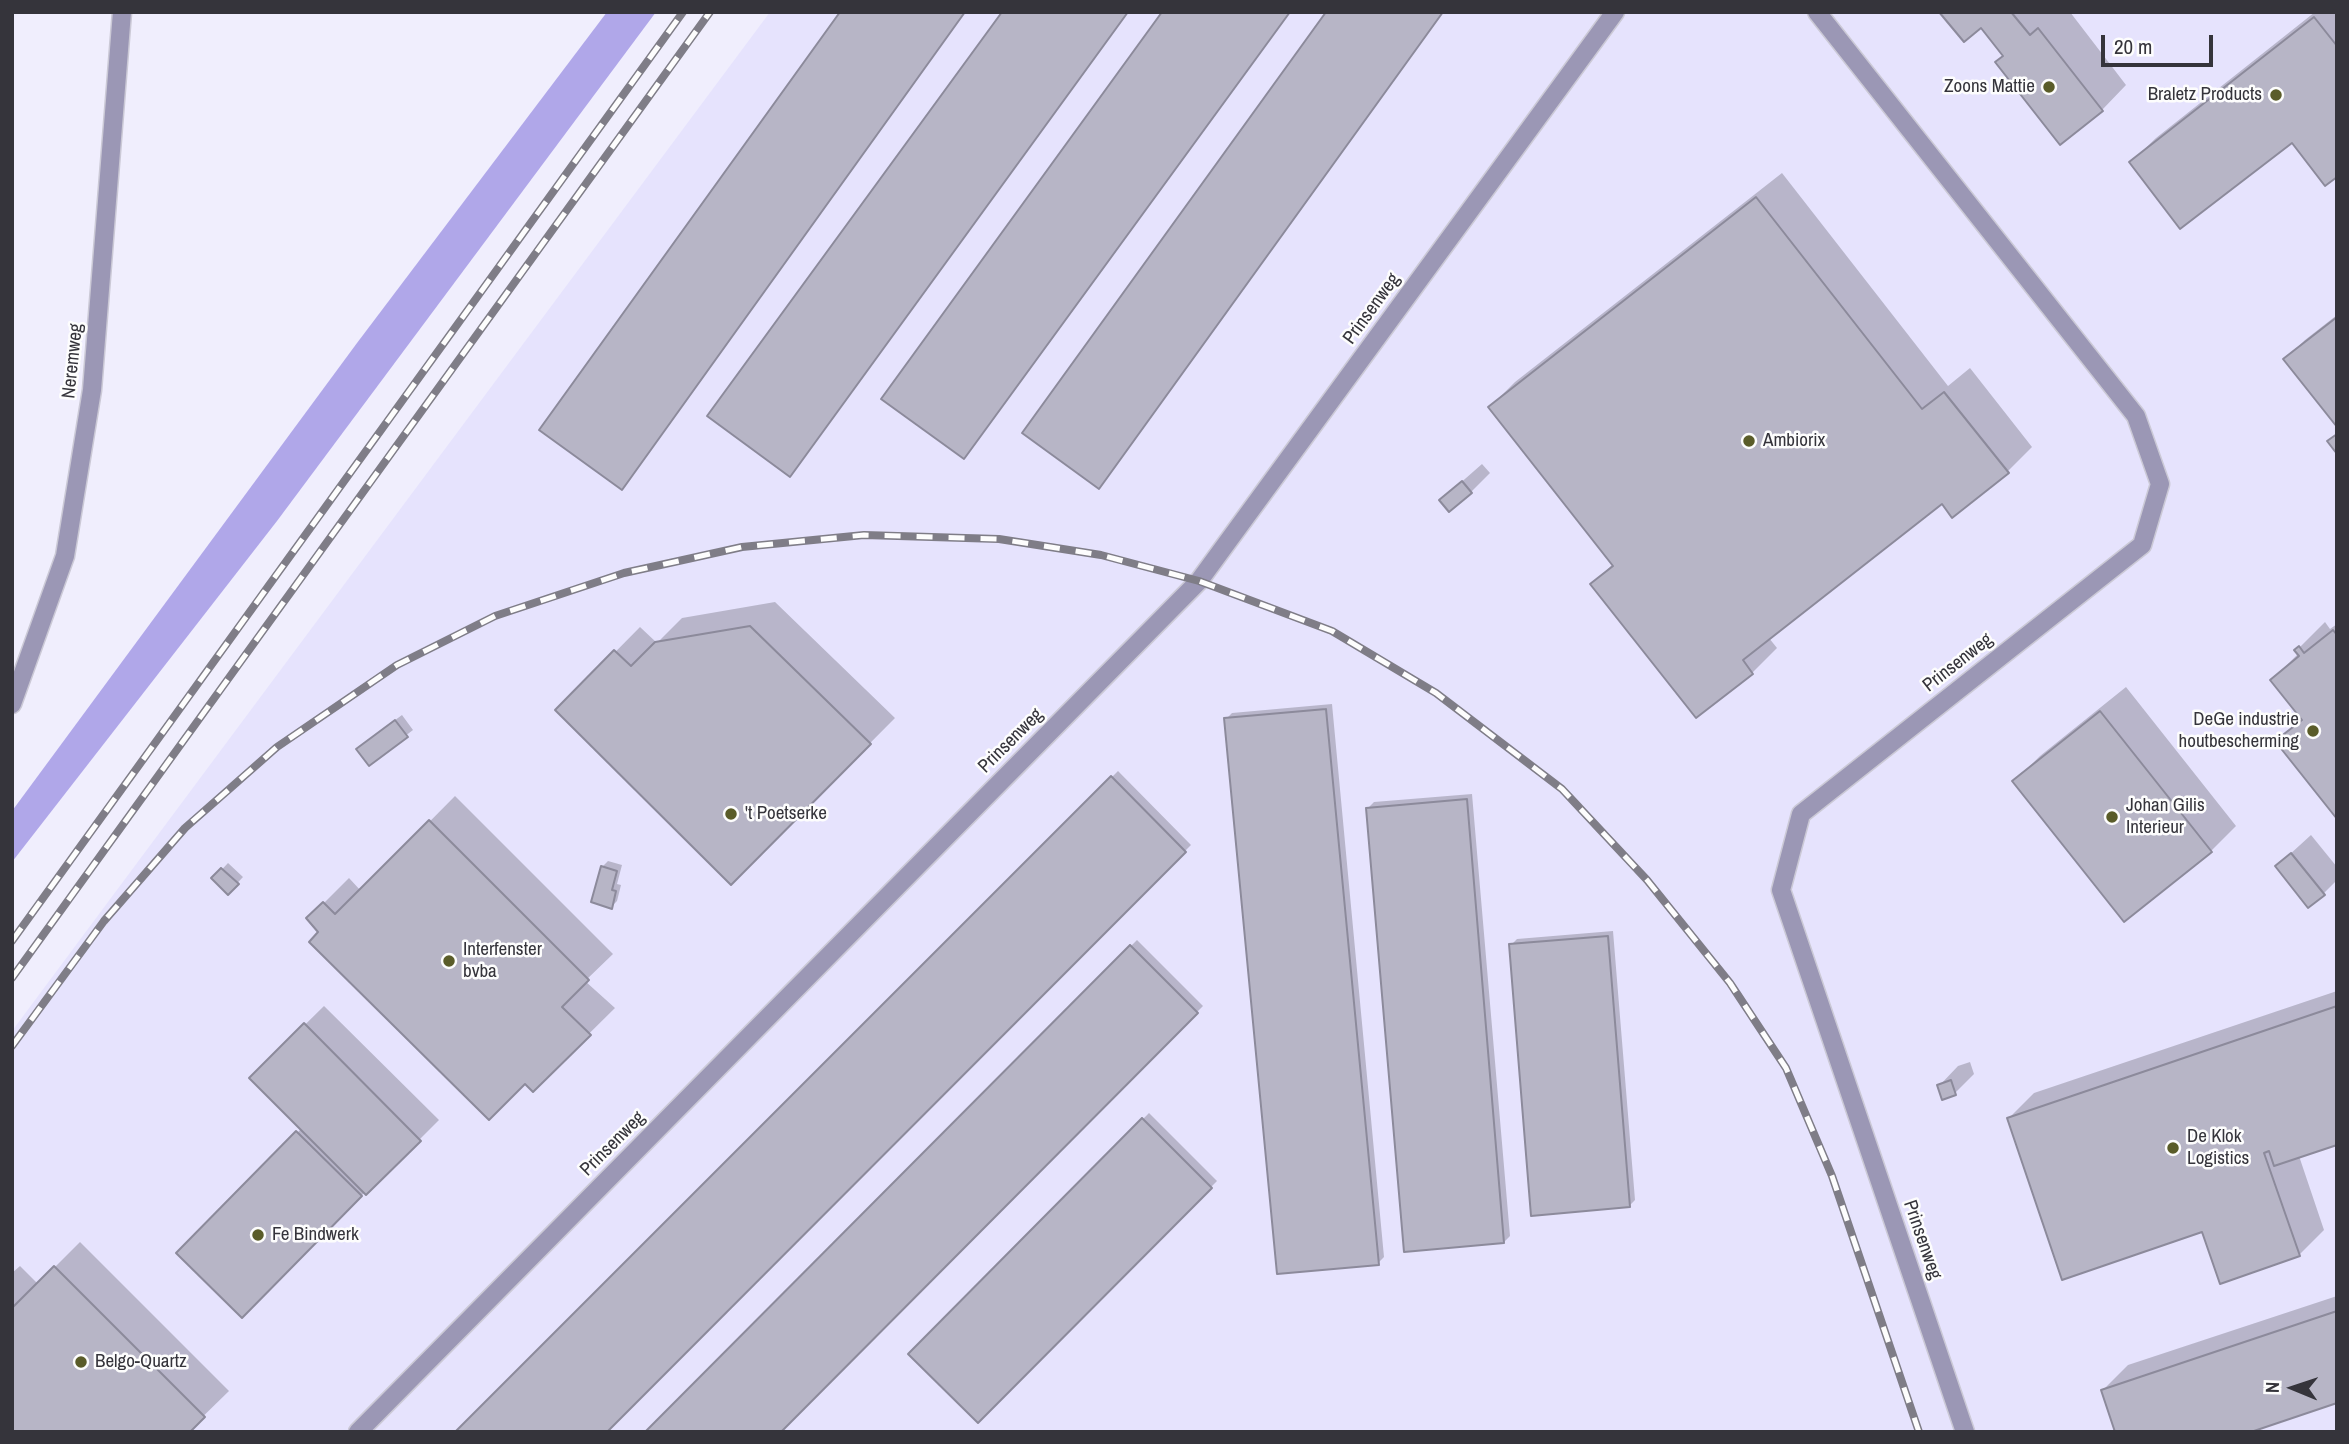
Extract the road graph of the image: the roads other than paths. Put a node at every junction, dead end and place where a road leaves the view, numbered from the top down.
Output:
1 (122, 12) edge
2 (1615, 12) edge
3 (1817, 12) edge
4 (12, 704) edge
5 (359, 1432) edge
6 (1965, 1432) edge

1 - 4 street, Neremweg
2 - 5 street, Prinsenweg
3 - 6 street, Prinsenweg

